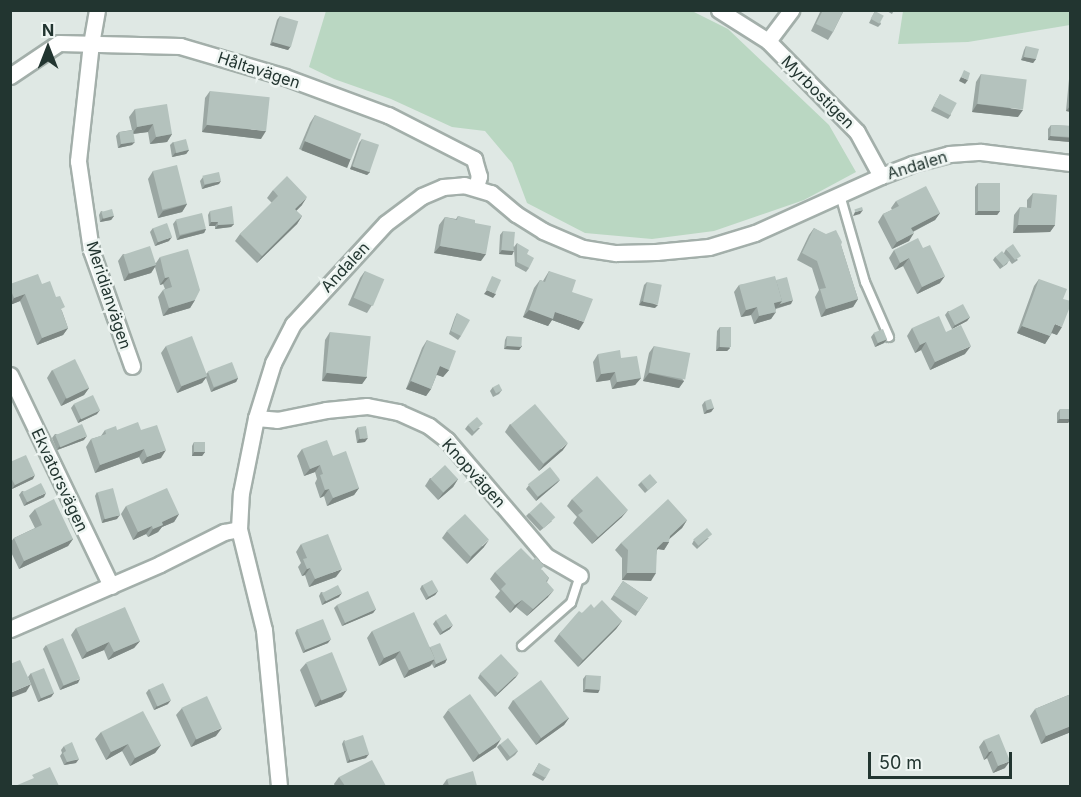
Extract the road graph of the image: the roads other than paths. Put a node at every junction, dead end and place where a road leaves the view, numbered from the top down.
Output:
1 (97, 10) edge
2 (720, 10) edge
3 (791, 10) edge
4 (768, 41) junction
5 (91, 43) junction
6 (10, 76) edge
7 (1071, 163) edge
8 (881, 176) junction
9 (476, 187) junction
10 (840, 195) junction
11 (889, 337) edge
12 (132, 366) dead end
13 (10, 375) edge
14 (256, 418) junction
15 (239, 529) junction
16 (580, 576) joint
17 (111, 586) junction
18 (10, 629) edge
19 (522, 646) dead end
20 (279, 786) edge

1 - 5 street, Meridianvägen
2 - 4 street, Myrbostigen
3 - 4 street, Myrbostigen
4 - 8 street, Myrbostigen
5 - 6 street, Håltavägen
5 - 9 street, Håltavägen
5 - 12 street, Meridianvägen
7 - 8 street, Andalen
8 - 10 street, Andalen
9 - 10 street, Andalen
9 - 14 street, Andalen
10 - 11 lane
13 - 17 street, Ekvatorsvägen
14 - 15 street, Andalen
14 - 16 street, Knopvägen
15 - 17 street
15 - 20 street, Andalen
16 - 19 lane, Knopvägen
17 - 18 street

